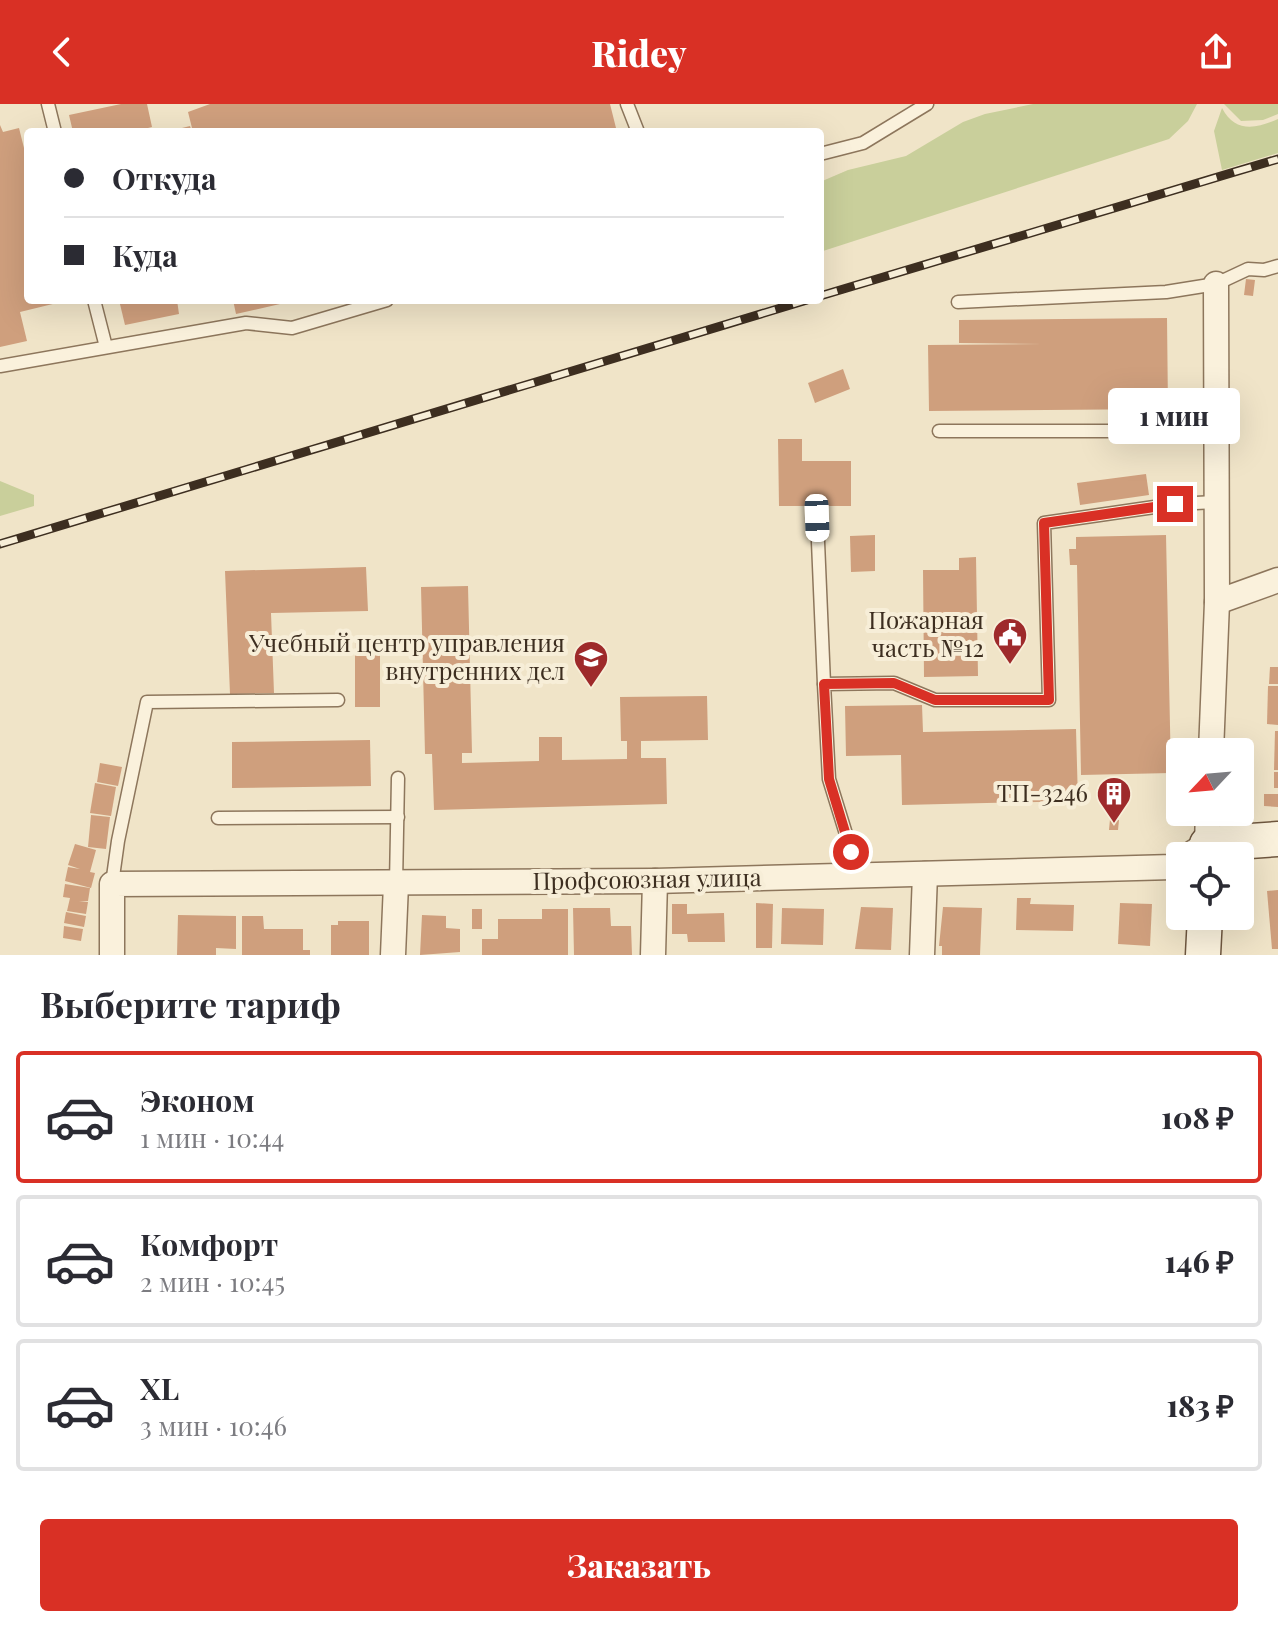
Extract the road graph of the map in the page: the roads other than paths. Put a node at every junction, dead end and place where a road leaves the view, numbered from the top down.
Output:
1 (49, 104) edge
2 (627, 104) edge
3 (920, 104) edge
4 (927, 104) edge
5 (54, 128) edge
6 (636, 128) edge
7 (824, 153) edge
8 (1278, 266) edge
9 (1216, 284) junction
10 (958, 302) dead end
11 (95, 304) edge
12 (373, 304) edge
13 (106, 347) junction
14 (0, 366) edge
15 (939, 431) dead end
16 (1216, 431) junction
17 (1216, 502) junction
18 (817, 518) dead end
19 (1278, 580) edge
20 (1217, 602) junction
21 (824, 684) junction
22 (338, 700) dead end
23 (1212, 738) edge
24 (398, 778) dead end
25 (398, 817) junction
26 (218, 818) dead end
27 (1278, 839) edge
28 (1244, 842) edge
29 (1166, 867) edge
30 (925, 874) junction
31 (859, 876) junction
32 (655, 881) junction
33 (112, 884) junction
34 (396, 884) junction
35 (1204, 930) edge
36 (112, 955) edge
37 (393, 955) edge
38 (653, 955) edge
39 (922, 955) edge
40 (1203, 955) edge

1 - 5 lane
2 - 6 lane
3 - 4 lane
3 - 7 lane
8 - 9 lane
9 - 10 lane
9 - 16 street
11 - 13 lane
12 - 13 lane
13 - 14 lane
15 - 16 lane
16 - 17 street
17 - 20 street
17 - 21 lane
18 - 21 lane
19 - 20 street
20 - 23 street
21 - 31 lane
22 - 33 lane
24 - 25 lane
25 - 26 lane
25 - 34 lane
27 - 28 street, Профсоюзная улица
29 - 30 street, Профсоюзная улица
30 - 31 street, Профсоюзная улица
30 - 39 street
31 - 32 street, Профсоюзная улица
32 - 34 street, Профсоюзная улица
32 - 38 street
33 - 34 street, Профсоюзная улица
33 - 36 street
34 - 37 street
35 - 40 street

